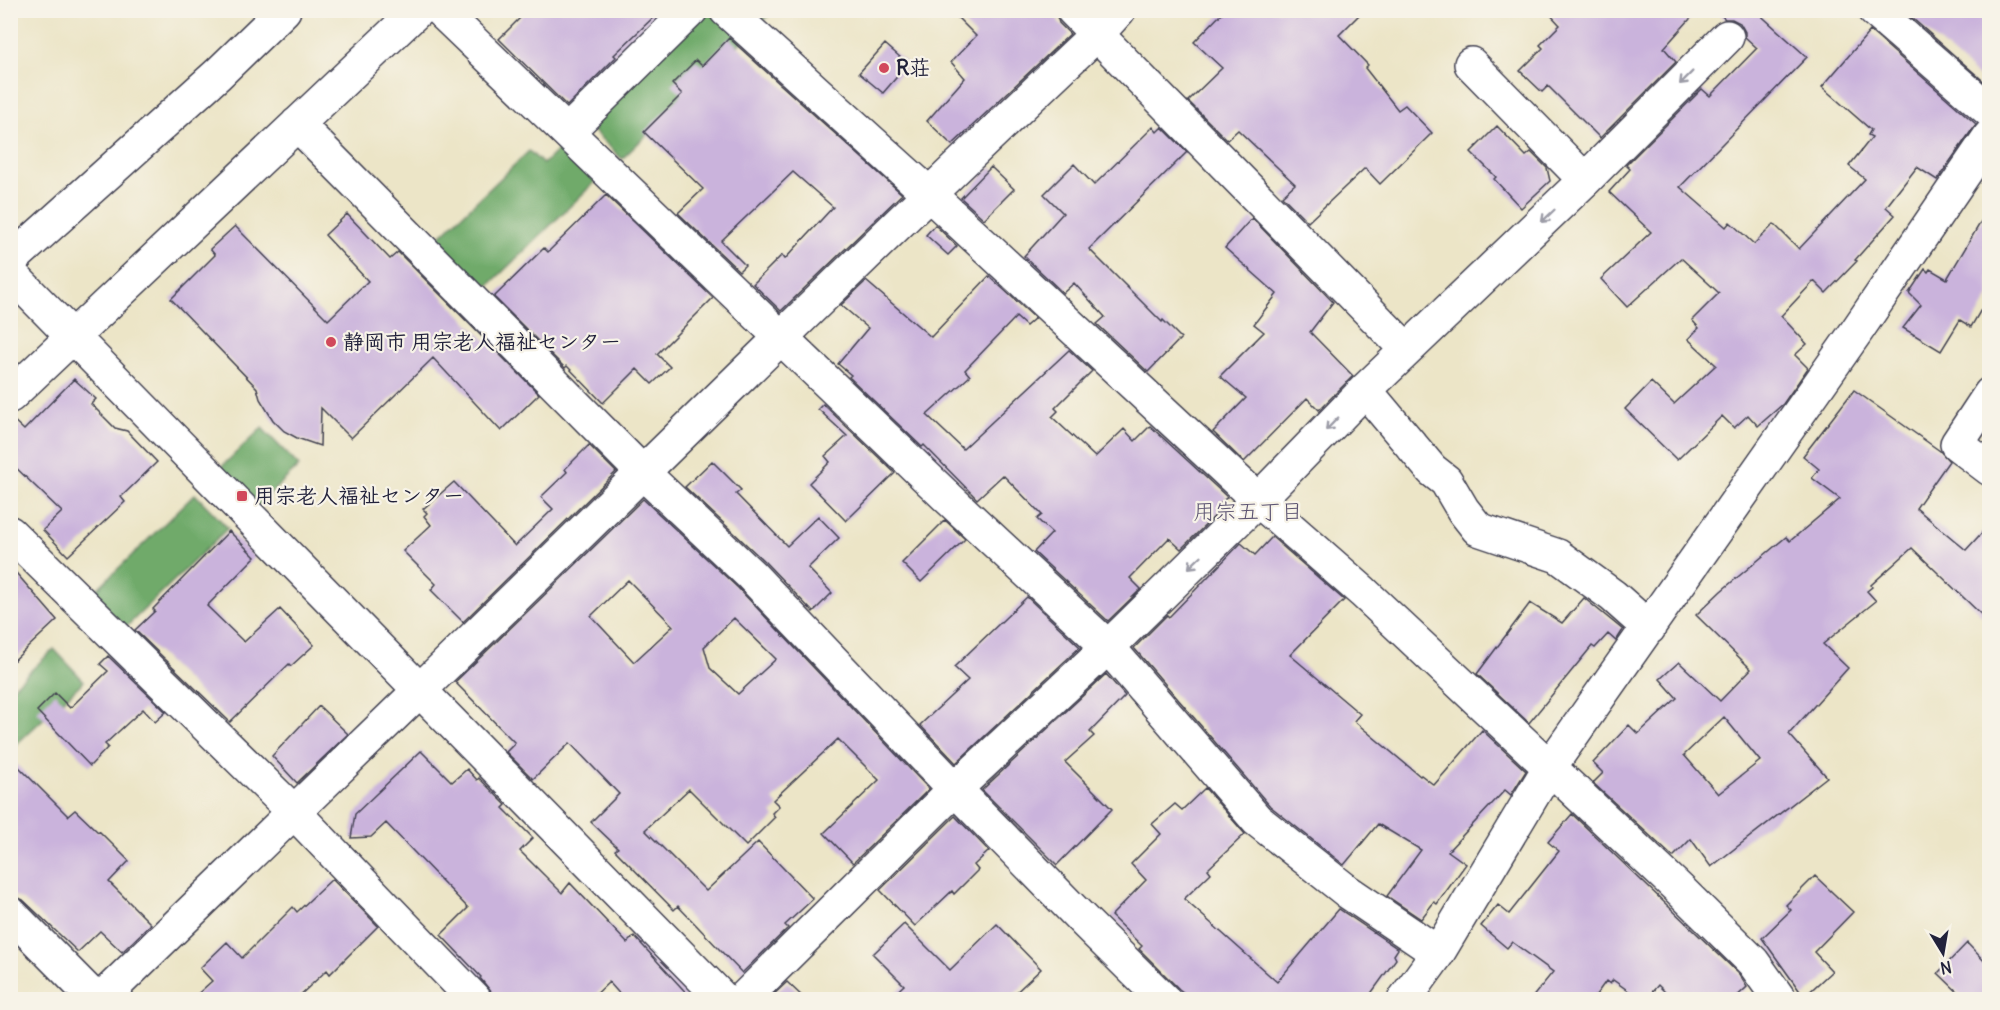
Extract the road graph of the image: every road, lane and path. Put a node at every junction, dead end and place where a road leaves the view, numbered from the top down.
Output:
1 (284, 10) edge
2 (418, 10) edge
3 (440, 10) edge
4 (691, 10) edge
5 (726, 10) edge
6 (1073, 10) edge
7 (1119, 10) edge
8 (1874, 10) edge
9 (1097, 34) junction
10 (1727, 37) dead end
11 (1470, 64) dead end
12 (1989, 111) edge
13 (297, 124) junction
14 (567, 132) junction
15 (1989, 136) edge
16 (1585, 180) junction
17 (928, 193) junction
18 (10, 261) edge
19 (10, 273) edge
20 (74, 336) junction
21 (780, 337) junction
22 (1407, 350) junction
23 (1365, 390) junction
24 (1989, 394) edge
25 (10, 396) edge
26 (1989, 469) edge
27 (642, 472) junction
28 (1258, 500) junction
29 (10, 533) edge
30 (1649, 628) junction
31 (1108, 647) junction
32 (420, 690) junction
33 (1549, 768) junction
34 (955, 789) junction
35 (293, 811) junction
36 (10, 913) edge
37 (1438, 952) junction
38 (96, 999) edge
39 (100, 999) edge
40 (475, 999) edge
41 (724, 999) edge
42 (742, 999) edge
43 (1164, 999) edge
44 (1404, 999) edge
45 (1779, 999) edge

1 - 18 street
2 - 13 street
3 - 14 street
4 - 14 street
5 - 17 street
6 - 9 street
7 - 9 street
8 - 12 street
9 - 17 street
9 - 22 street
10 -> 16 street
11 - 16 street
13 - 20 street
13 - 27 street
14 - 21 street
15 - 30 street
16 -> 22 street
17 - 21 street
17 - 28 street
19 - 20 street
20 - 25 street
20 - 32 street
21 - 27 street
21 - 31 street
22 - 23 street
23 -> 28 street
23 - 30 street
24 - 26 street
27 - 32 street
27 - 34 street
28 -> 31 street
28 - 33 street
29 - 35 street
30 - 33 street
31 - 34 street
31 - 37 street
32 - 35 street
32 - 41 street
33 - 37 street
33 - 45 street
34 - 42 street
34 - 43 street
35 - 39 street
35 - 40 street
36 - 38 street
37 - 44 street

